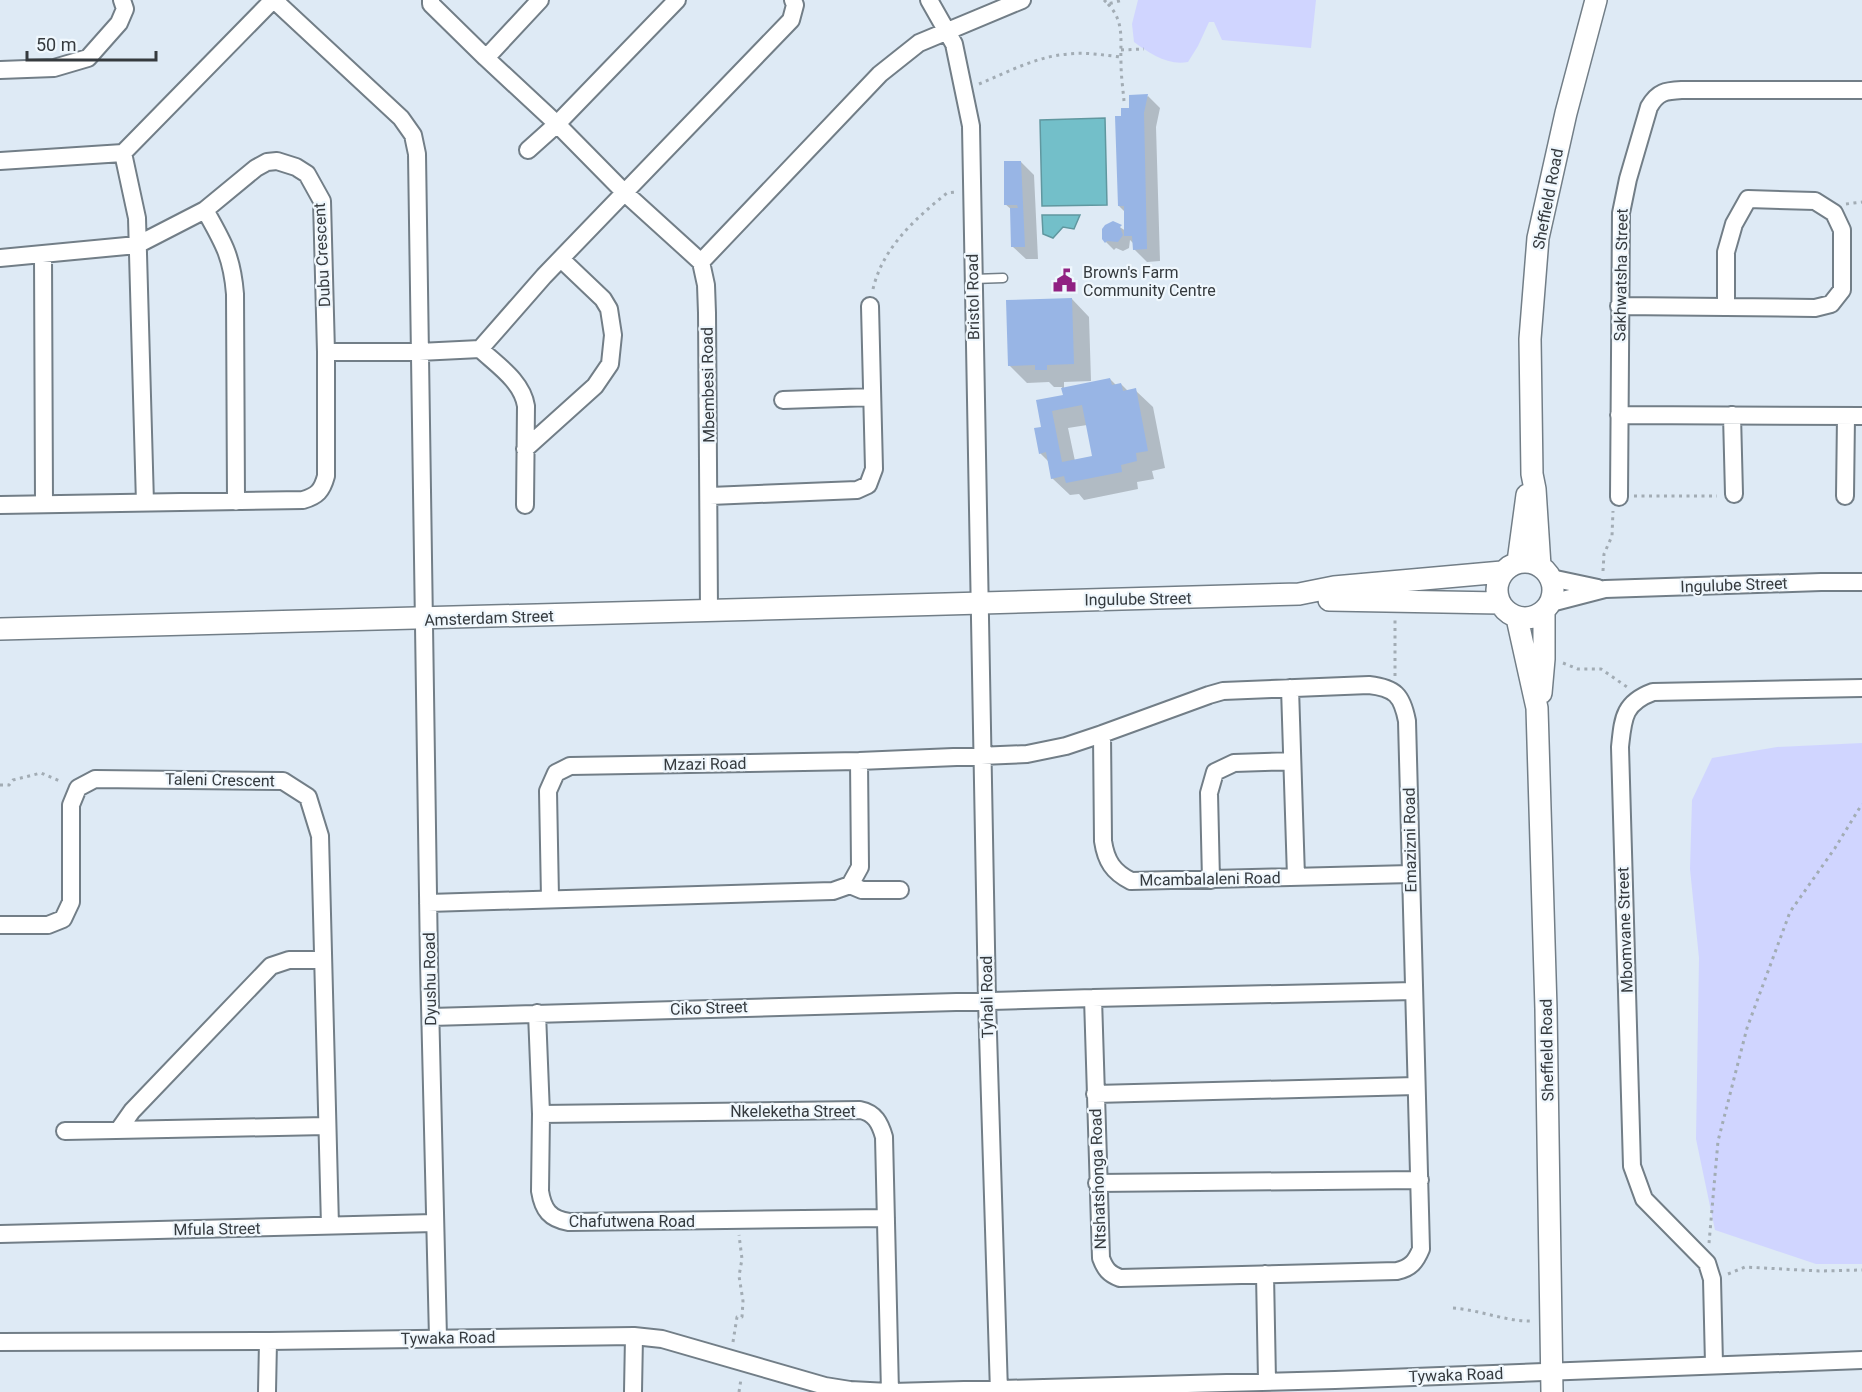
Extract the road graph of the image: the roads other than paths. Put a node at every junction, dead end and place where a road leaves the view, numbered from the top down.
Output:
1 (122, 0) edge
2 (274, 0) edge
3 (431, 0) edge
4 (540, 0) edge
5 (677, 0) edge
6 (793, 0) edge
7 (929, 0) edge
8 (1022, 0) edge
9 (1596, 0) edge
10 (947, 30) junction
11 (486, 58) junction
12 (0, 70) edge
13 (1862, 90) edge
14 (557, 124) junction
15 (528, 150) dead end
16 (123, 153) junction
17 (0, 162) edge
18 (625, 193) junction
19 (205, 210) junction
20 (137, 245) junction
21 (43, 255) junction
22 (0, 258) edge
23 (561, 259) junction
24 (701, 262) junction
25 (1003, 278) dead end
26 (973, 279) junction
27 (870, 306) road end
28 (1619, 306) junction
29 (1726, 307) junction
30 (480, 349) junction
31 (326, 352) junction
32 (419, 352) junction
33 (872, 397) junction
34 (783, 400) dead end
35 (1619, 415) junction
36 (1732, 415) junction
37 (1854, 416) edge
38 (525, 449) junction
39 (1532, 474) junction
40 (1734, 494) road end
41 (710, 496) junction
42 (1845, 496) dead end
43 (1619, 497) road end
44 (236, 502) junction
45 (146, 503) junction
46 (44, 504) junction
47 (0, 505) edge
48 (525, 505) dead end
49 (1510, 567) junction
50 (1546, 572) junction
51 (1862, 582) edge
52 (1605, 589) junction
53 (1299, 594) junction
54 (978, 603) junction
55 (1500, 603) junction
56 (1547, 608) junction
57 (709, 611) junction
58 (1517, 618) junction
59 (423, 620) junction
60 (0, 630) edge
61 (1290, 688) junction
62 (1862, 688) edge
63 (1537, 708) junction
64 (1102, 734) junction
65 (982, 756) junction
66 (859, 761) junction
67 (1292, 761) junction
68 (1411, 874) junction
69 (1296, 877) junction
70 (1210, 880) junction
71 (850, 885) junction
72 (900, 890) dead end
73 (550, 898) junction
74 (428, 903) junction
75 (0, 925) edge
76 (321, 960) junction
77 (1414, 991) junction
78 (1093, 998) junction
79 (987, 1001) junction
80 (537, 1013) junction
81 (431, 1017) junction
82 (1416, 1086) junction
83 (1095, 1094) junction
84 (541, 1114) junction
85 (326, 1126) junction
86 (120, 1128) junction
87 (65, 1131) dead end
88 (1420, 1180) junction
89 (1097, 1183) junction
90 (886, 1218) junction
91 (434, 1223) junction
92 (330, 1226) junction
93 (0, 1234) edge
94 (1265, 1274) junction
95 (634, 1336) junction
96 (438, 1338) junction
97 (268, 1341) junction
98 (0, 1342) edge
99 (1862, 1360) edge
100 (1714, 1364) junction
101 (1267, 1381) junction
102 (1552, 1382) edge
103 (1196, 1388) edge
104 (999, 1391) edge
105 (267, 1392) edge
106 (633, 1392) edge
107 (890, 1392) edge

1 - 12 street
2 - 16 street
2 - 32 street, Dyushu Road
3 - 11 street
4 - 11 street
5 - 14 street
6 - 18 street
7 - 10 street, Bristol Road
8 - 10 street
9 - 39 street, Sheffield Road
10 - 24 street
10 - 26 street, Bristol Road
11 - 14 street
13 - 28 street, Sakhwatsha Street
14 - 15 street
14 - 18 street
16 - 17 street
16 - 20 street
18 - 23 street
18 - 24 street
19 - 20 street, Dubu Crescent
19 - 31 street, Dubu Crescent
19 - 44 street
20 - 21 street, Dubu Crescent
20 - 45 street
21 - 22 street, Dubu Crescent
21 - 46 street
23 - 30 street
23 - 38 street
24 - 41 street, Mbembesi Road
25 - 26 lane
26 - 54 street, Bristol Road
27 - 33 street
28 - 29 street
28 - 35 street, Sakhwatsha Street
29 - 29 street
30 - 32 street
30 - 38 street
31 - 32 street
31 - 44 street, Dubu Crescent
32 - 59 street, Dyushu Road
33 - 34 street
33 - 41 street
35 - 36 street
35 - 43 street, Sakhwatsha Street
36 - 37 street
36 - 40 street
37 - 42 street
38 - 48 street
39 - 49 street, Sheffield Road
39 - 50 street, Sheffield Road
41 - 57 street, Mbembesi Road
44 - 45 street, Dubu Crescent
45 - 46 street, Dubu Crescent
46 - 47 street, Dubu Crescent
49 - 50 street
49 - 53 street, Ingulube Street
49 - 55 street
50 - 52 street, Ingulube Street
50 - 56 street
51 - 52 street, Ingulube Street
52 - 56 street, Ingulube Street
53 - 54 street, Ingulube Street
53 - 55 street, Ingulube Street
54 - 57 street, Amsterdam Street
54 - 65 street, Tyhali Road
55 - 58 street
56 - 58 street
56 - 63 street, Sheffield Road
57 - 59 street, Amsterdam Street
58 - 63 street, Sheffield Road
59 - 60 street, Amsterdam Street
59 - 74 street, Dyushu Road
61 - 64 street
61 - 67 street
61 - 68 street, Emazizni Road
62 - 100 street, Mbomvane Street
63 - 102 street, Sheffield Road
64 - 65 street
64 - 70 street, Mcambalaleni Road
65 - 66 street, Mzazi Road
65 - 79 street, Tyhali Road
66 - 71 street
66 - 73 street, Mzazi Road
67 - 69 street
67 - 70 street
68 - 69 street, Mcambalaleni Road
68 - 77 street, Emazizni Road
69 - 70 street, Mcambalaleni Road
71 - 72 street
71 - 73 street
73 - 74 street
74 - 81 street, Dyushu Road
75 - 76 street, Taleni Crescent
76 - 85 street, Taleni Crescent
76 - 86 street
77 - 78 street, Ciko Street
77 - 82 street, Emazizni Road
78 - 79 street, Ciko Street
78 - 83 street, Ntshatshonga Road
79 - 80 street, Ciko Street
79 - 104 street, Tyhali Road
80 - 81 street, Ciko Street
80 - 84 street, Chafutwena Road
81 - 91 street, Dyushu Road
82 - 83 street
82 - 88 street, Emazizni Road
83 - 89 street, Ntshatshonga Road
84 - 90 street, Nkeleketha Street
84 - 90 street, Chafutwena Road
85 - 86 street
85 - 92 street, Taleni Crescent
86 - 87 street
88 - 89 street
88 - 94 street, Emazizni Road
89 - 94 street, Ntshatshonga Road
90 - 107 street, Nkeleketha Street
91 - 92 street, Mfula Street
91 - 96 street, Dyushu Road
92 - 93 street, Mfula Street
94 - 101 street
95 - 96 street, Tywaka Road
95 - 106 street
95 - 107 street, Tywaka Road
96 - 97 street, Tywaka Road
97 - 98 street, Tywaka Road
97 - 105 street
99 - 100 street, Tywaka Road
100 - 102 street, Tywaka Road
101 - 102 street, Tywaka Road
101 - 103 street, Tywaka Road
103 - 104 street, Tywaka Road
104 - 107 street, Tywaka Road

